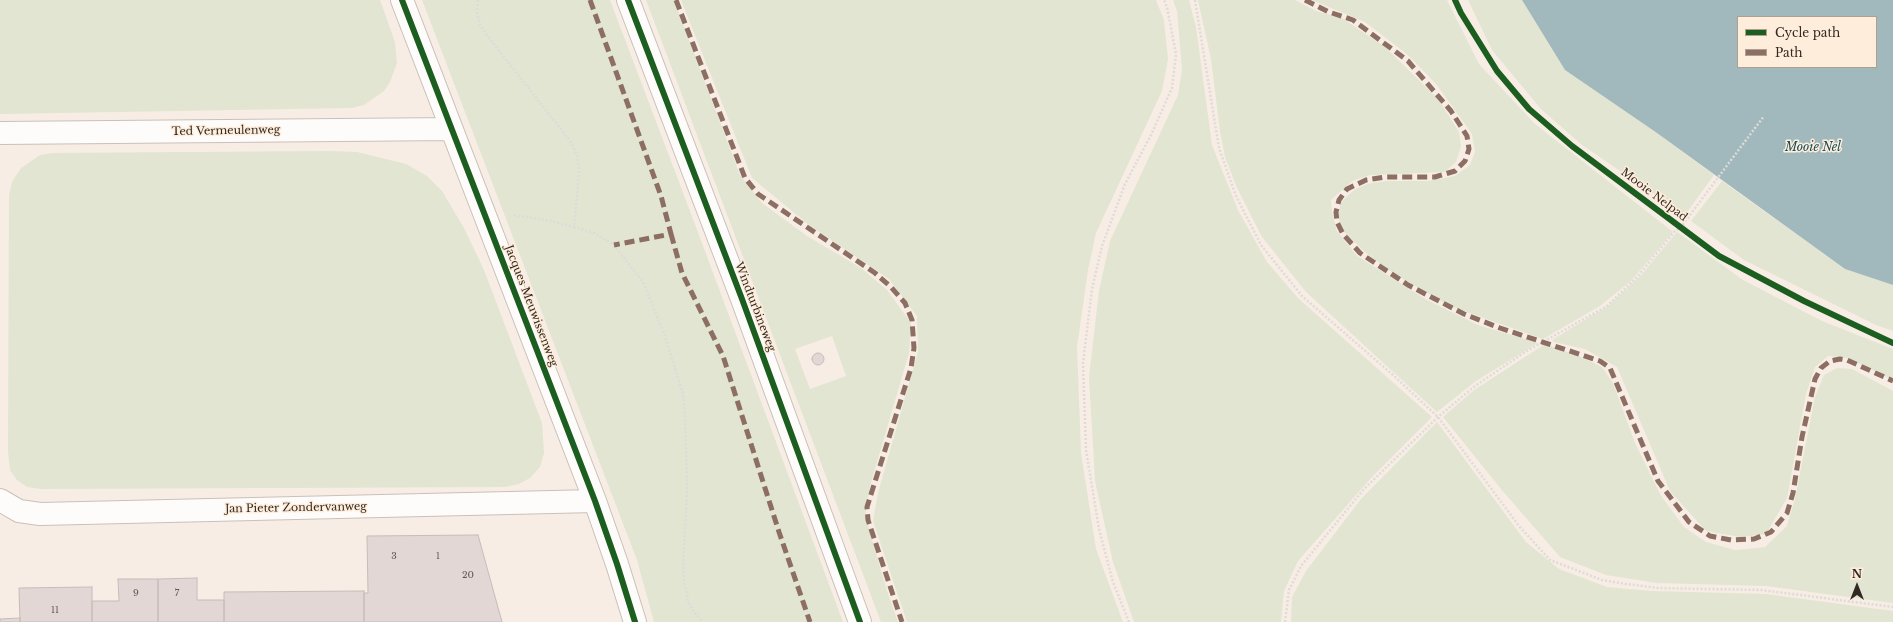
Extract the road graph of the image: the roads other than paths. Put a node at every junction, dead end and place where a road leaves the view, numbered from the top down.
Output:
1 (402, 0) edge
2 (628, 0) edge
3 (451, 129) junction
4 (0, 133) edge
5 (0, 500) edge
6 (595, 501) junction
7 (635, 622) edge
8 (860, 622) edge

1 - 3 street, Jacques Meuwissenweg
2 - 8 street, Windturbineweg
3 - 4 street, Ted Vermeulenweg
3 - 6 street, Jacques Meuwissenweg
5 - 6 street, Jan Pieter Zondervanweg
6 - 7 street, Jacques Meuwissenweg

